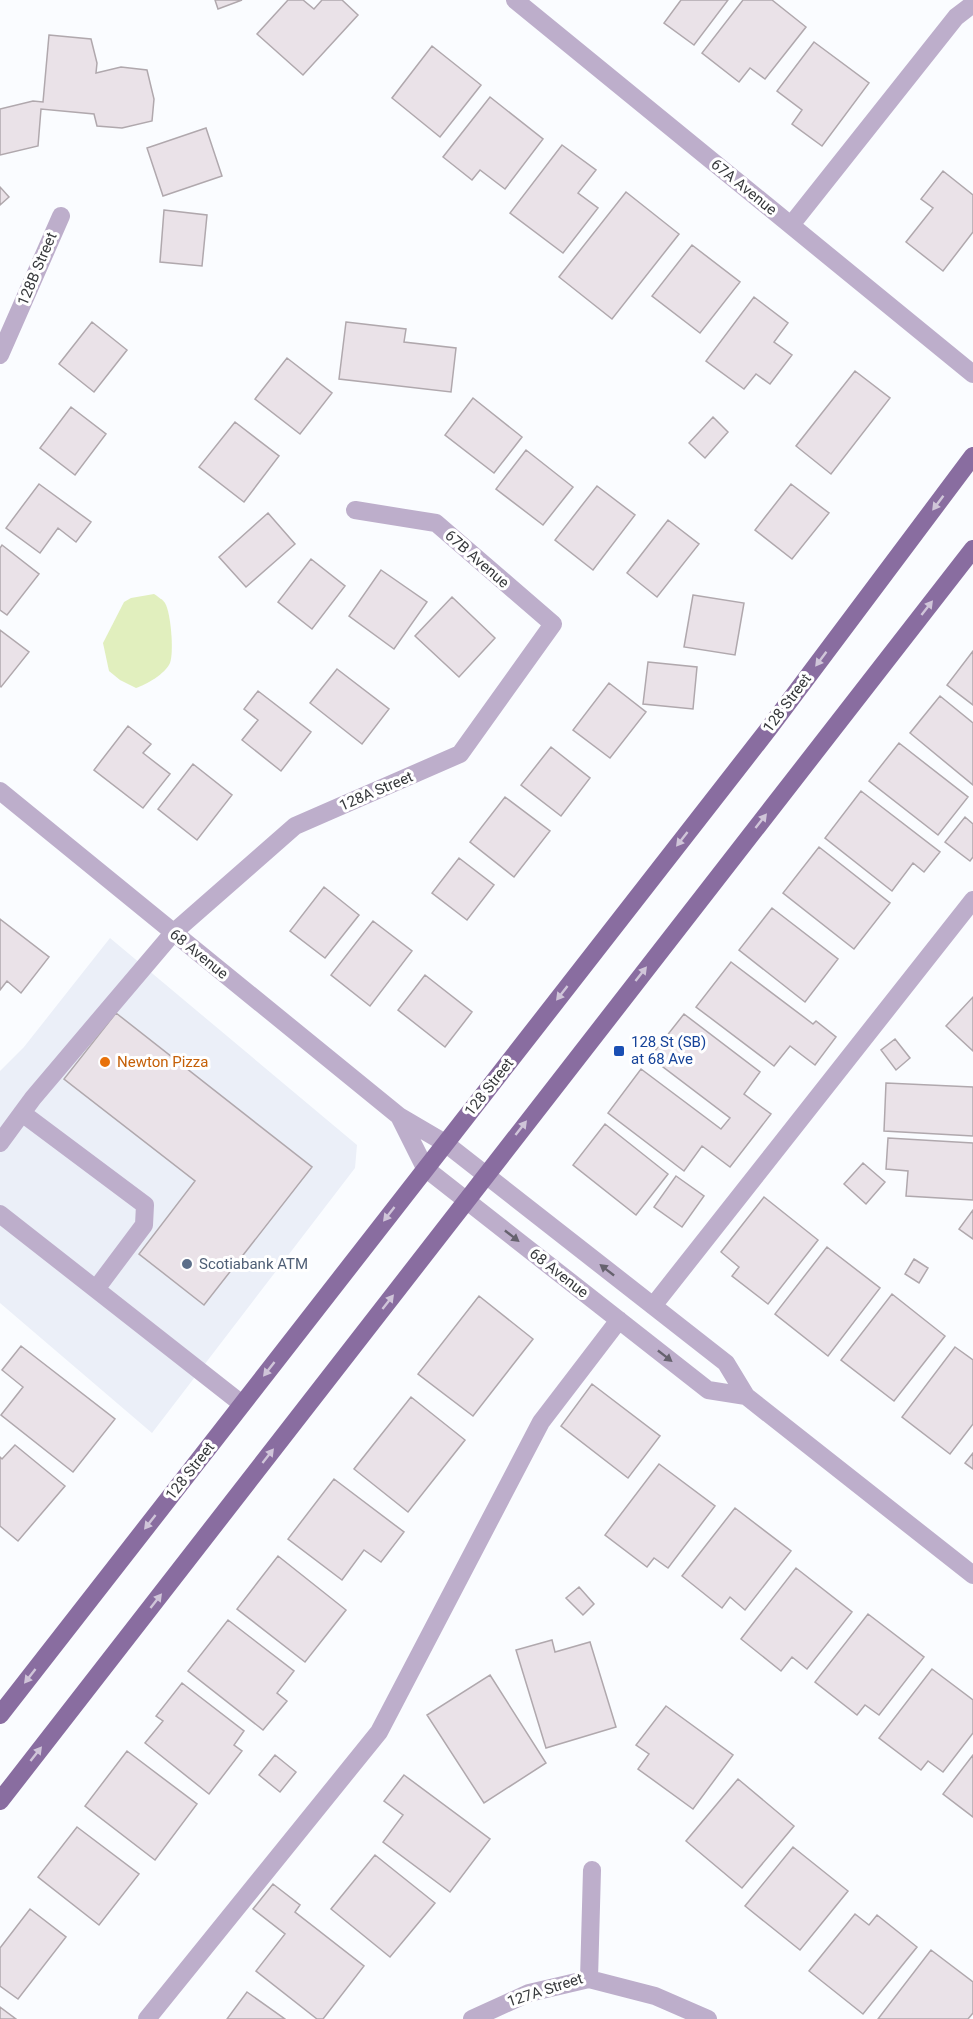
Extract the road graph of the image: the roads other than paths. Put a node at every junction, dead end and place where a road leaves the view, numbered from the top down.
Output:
1 (515, 0) edge
2 (973, 4) edge
3 (61, 216) dead end
4 (791, 225) junction
5 (0, 355) edge
6 (973, 374) edge
7 (973, 456) edge
8 (355, 510) dead end
9 (973, 549) edge
10 (553, 624) joint
11 (0, 791) edge
12 (973, 900) edge
13 (173, 933) junction
14 (22, 1113) junction
15 (399, 1116) junction
16 (0, 1143) edge
17 (445, 1143) junction
18 (425, 1168) junction
19 (486, 1174) junction
20 (466, 1200) junction
21 (0, 1214) edge
22 (96, 1290) junction
23 (653, 1306) junction
24 (619, 1320) junction
25 (746, 1396) junction
26 (242, 1404) junction
27 (973, 1575) edge
28 (0, 1715) edge
29 (0, 1801) edge
30 (592, 1870) dead end
31 (589, 1978) junction
32 (147, 2019) edge
33 (472, 2019) edge
34 (708, 2019) edge

1 - 4 street, 67A Avenue
2 - 4 street
3 - 5 street, 128B Street
4 - 6 street, 67A Avenue
7 -> 17 main road, 128 Street
8 - 10 street, 67B Avenue
19 -> 9 main road
10 - 13 street, 128A Street
11 - 13 street, 68 Avenue
12 - 23 street
13 - 14 street, 128A Street
13 - 15 street, 68 Avenue
14 - 16 street, 128A Street
14 - 22 street
15 - 17 street, 68 Avenue
15 - 18 street, 68 Avenue
17 - 18 main road, 128 Street
17 - 19 street, 68 Avenue
18 - 20 street, 68 Avenue
18 -> 26 main road, 128 Street
19 - 20 main road
23 -> 19 street, 68 Avenue
20 -> 24 street, 68 Avenue
29 -> 20 main road
21 - 22 street
22 - 26 street
23 - 25 street, 68 Avenue
24 -> 25 street, 68 Avenue
24 - 32 street
25 - 27 street, 68 Avenue
26 -> 28 main road, 128 Street
30 - 31 street, 127A Street
31 - 33 street, 127A Street
31 - 34 street

